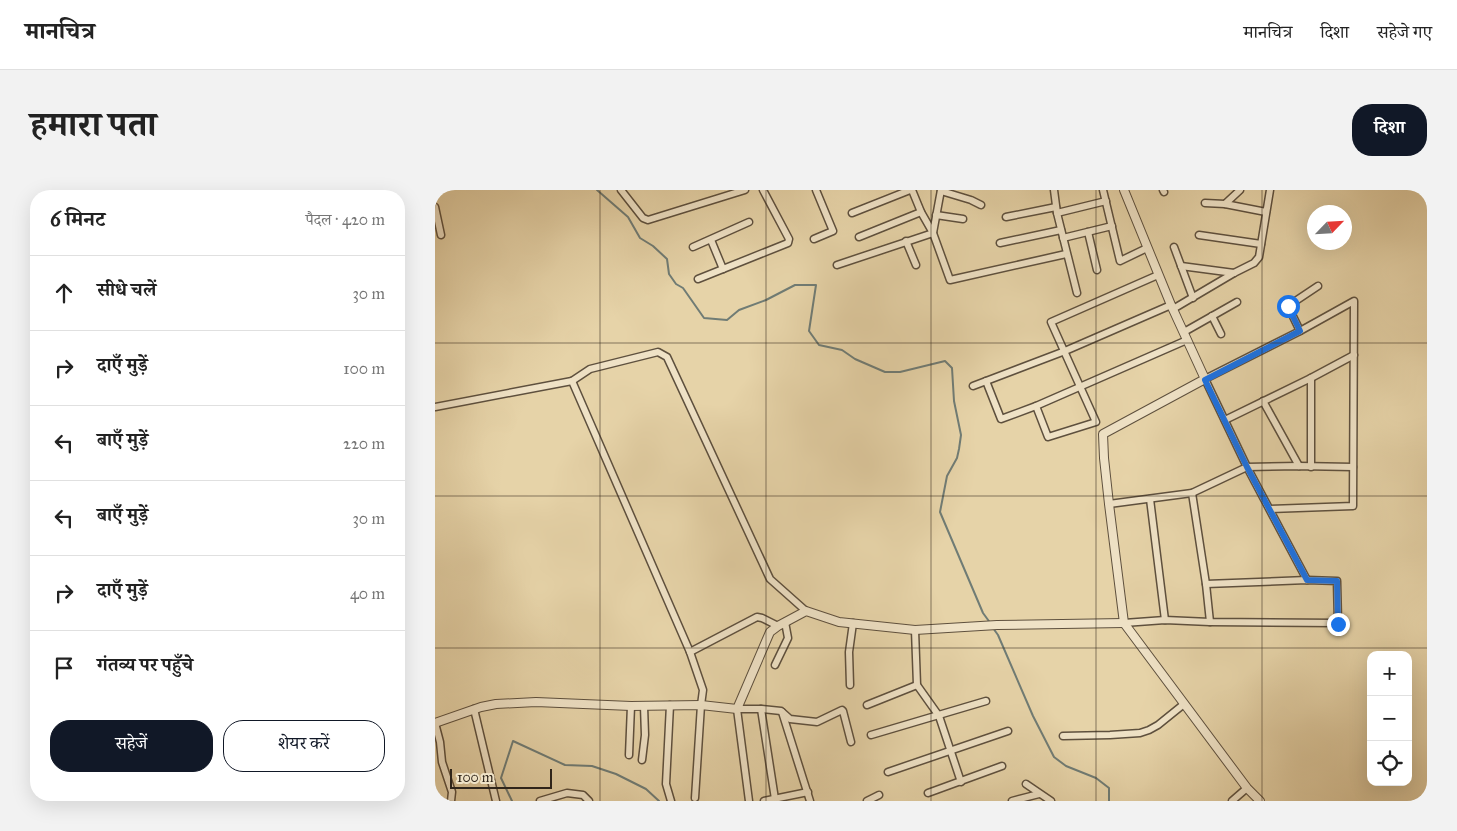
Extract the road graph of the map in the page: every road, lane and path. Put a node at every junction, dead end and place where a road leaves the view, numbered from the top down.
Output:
1 (621, 190) edge
2 (631, 190) edge
3 (745, 190) edge
4 (763, 190) edge
5 (816, 190) edge
6 (911, 190) edge
7 (941, 190) edge
8 (1054, 190) edge
9 (1103, 190) edge
10 (1124, 190) edge
11 (1240, 190) edge
12 (1270, 190) edge
13 (629, 200) junction
14 (1106, 201) junction
15 (1205, 203) dead end
16 (1225, 204) junction
17 (981, 205) dead end
18 (435, 207) edge
19 (1056, 210) junction
20 (921, 212) junction
21 (1266, 212) junction
22 (852, 213) dead end
23 (936, 215) junction
24 (1006, 217) dead end
25 (963, 219) dead end
26 (749, 222) dead end
27 (1112, 226) junction
28 (1061, 230) junction
29 (1088, 232) junction
30 (933, 233) junction
31 (441, 235) dead end
32 (1199, 235) dead end
33 (859, 238) dead end
34 (1063, 238) junction
35 (814, 239) dead end
36 (711, 240) junction
37 (906, 241) junction
38 (1000, 243) dead end
39 (1261, 244) junction
40 (1174, 247) dead end
41 (693, 248) dead end
42 (1147, 248) junction
43 (1066, 254) junction
44 (837, 265) dead end
45 (916, 265) dead end
46 (1181, 266) junction
47 (723, 269) junction
48 (1097, 270) dead end
49 (1234, 273) junction
50 (1158, 275) junction
51 (698, 279) dead end
52 (1318, 286) dead end
53 (1077, 293) dead end
54 (1193, 298) junction
55 (1237, 302) dead end
56 (1172, 307) junction
57 (1212, 316) junction
58 (1300, 331) junction
59 (1184, 332) junction
60 (1221, 334) dead end
61 (1187, 340) junction
62 (1065, 351) junction
63 (1354, 354) junction
64 (1311, 378) junction
65 (1205, 380) junction
66 (572, 381) junction
67 (986, 381) junction
68 (973, 386) dead end
69 (1081, 387) junction
70 (1263, 401) junction
71 (1036, 406) junction
72 (435, 407) edge
73 (1225, 420) junction
74 (1299, 466) junction
75 (1311, 466) junction
76 (1247, 467) junction
77 (1353, 467) junction
78 (1192, 493) junction
79 (1150, 499) junction
80 (1109, 504) junction
81 (1270, 509) junction
82 (1307, 580) junction
83 (1206, 584) junction
84 (806, 611) junction
85 (1165, 620) junction
86 (1210, 622) junction
87 (1124, 623) junction
88 (781, 624) junction
89 (853, 624) junction
90 (915, 630) junction
91 (691, 652) junction
92 (775, 665) dead end
93 (850, 685) dead end
94 (917, 685) junction
95 (986, 701) dead end
96 (1184, 704) junction
97 (701, 705) junction
98 (867, 705) dead end
99 (631, 706) junction
100 (644, 706) junction
101 (670, 706) junction
102 (474, 709) junction
103 (737, 709) junction
104 (761, 709) junction
105 (781, 711) junction
106 (939, 716) junction
107 (435, 723) edge
108 (1008, 732) dead end
109 (871, 735) dead end
110 (1063, 736) dead end
111 (851, 742) dead end
112 (950, 751) junction
113 (629, 755) dead end
114 (642, 760) dead end
115 (1002, 766) dead end
116 (888, 772) dead end
117 (961, 782) junction
118 (1026, 784) dead end
119 (1247, 788) junction
120 (808, 792) junction
121 (928, 793) dead end
122 (879, 794) dead end
123 (1039, 794) junction
124 (695, 798) dead end
125 (793, 798) edge
126 (770, 800) edge
127 (451, 801) edge
128 (496, 801) edge
129 (539, 801) edge
130 (589, 801) edge
131 (671, 801) edge
132 (749, 801) edge
133 (811, 801) edge
134 (867, 801) edge
135 (1012, 801) edge
136 (1051, 801) edge
137 (1232, 801) edge
138 (1260, 801) edge

1 - 13 street
2 - 13 street
3 - 13 street
4 - 47 street
5 - 35 street
6 - 20 street
6 - 22 street
7 - 17 street
7 - 23 street
8 - 19 street
9 - 14 street
10 - 42 street
11 - 16 street
12 - 21 street
14 - 19 street
14 - 27 street
15 - 16 street
16 - 21 street
18 - 31 street
19 - 24 street
19 - 28 street
20 - 30 street
20 - 33 street
21 - 39 street
23 - 25 street
23 - 30 street
26 - 36 street
27 - 29 street
27 - 42 street
28 - 34 street
28 - 38 street
29 - 34 street
29 - 48 street
30 - 37 street
30 - 43 street
32 - 39 street
34 - 43 street
36 - 41 street
36 - 47 street
37 - 44 street
37 - 45 street
39 - 49 street
40 - 46 street
42 - 50 street
43 - 53 street
46 - 49 street
46 - 54 street
47 - 51 street
49 - 54 street
50 - 56 street
50 - 62 street
52 - 58 street
54 - 56 street
55 - 57 street
56 - 59 street
56 - 62 street
57 - 59 street
57 - 60 street
58 - 63 street
58 - 65 street
59 - 61 street
61 - 65 street
61 - 69 street
62 - 67 street
62 - 69 street
63 - 64 street
63 - 77 street
64 - 70 street
64 - 75 street
65 - 73 street
65 - 80 street
66 - 72 street
66 - 84 street
66 - 91 street
67 - 68 street
67 - 71 street
69 - 71 street
69 - 71 street
70 - 73 street
70 - 74 street
73 - 76 street
74 - 75 street
74 - 76 street
75 - 77 street
76 - 78 street
76 - 81 street
77 - 81 street
78 - 79 street
78 - 83 street
79 - 80 street
79 - 85 street
80 - 87 street
81 - 82 street
82 - 83 street
82 - 86 street
83 - 86 street
84 - 88 street
84 - 89 street
85 - 86 street
85 - 87 street
87 - 90 street
87 - 96 street
88 - 91 street
88 - 92 street
88 - 103 street
89 - 90 street
89 - 93 street
90 - 94 street
91 - 97 street
94 - 98 street
94 - 106 street
95 - 106 street
96 - 110 street
96 - 119 street
97 - 101 street
97 - 103 street
97 - 124 street
99 - 100 street
99 - 102 street
99 - 113 street
100 - 101 street
100 - 114 street
101 - 131 street
102 - 107 street
102 - 128 street
103 - 104 street
103 - 132 street
104 - 105 street
104 - 126 street
105 - 111 street
105 - 120 street
106 - 109 street
106 - 112 street
107 - 127 street
108 - 112 street
112 - 116 street
112 - 117 street
115 - 117 street
117 - 121 street
118 - 123 street
119 - 137 street
119 - 138 street
120 - 125 street
120 - 133 street
122 - 134 street
123 - 135 street
123 - 136 street
125 - 126 street
129 - 130 street

